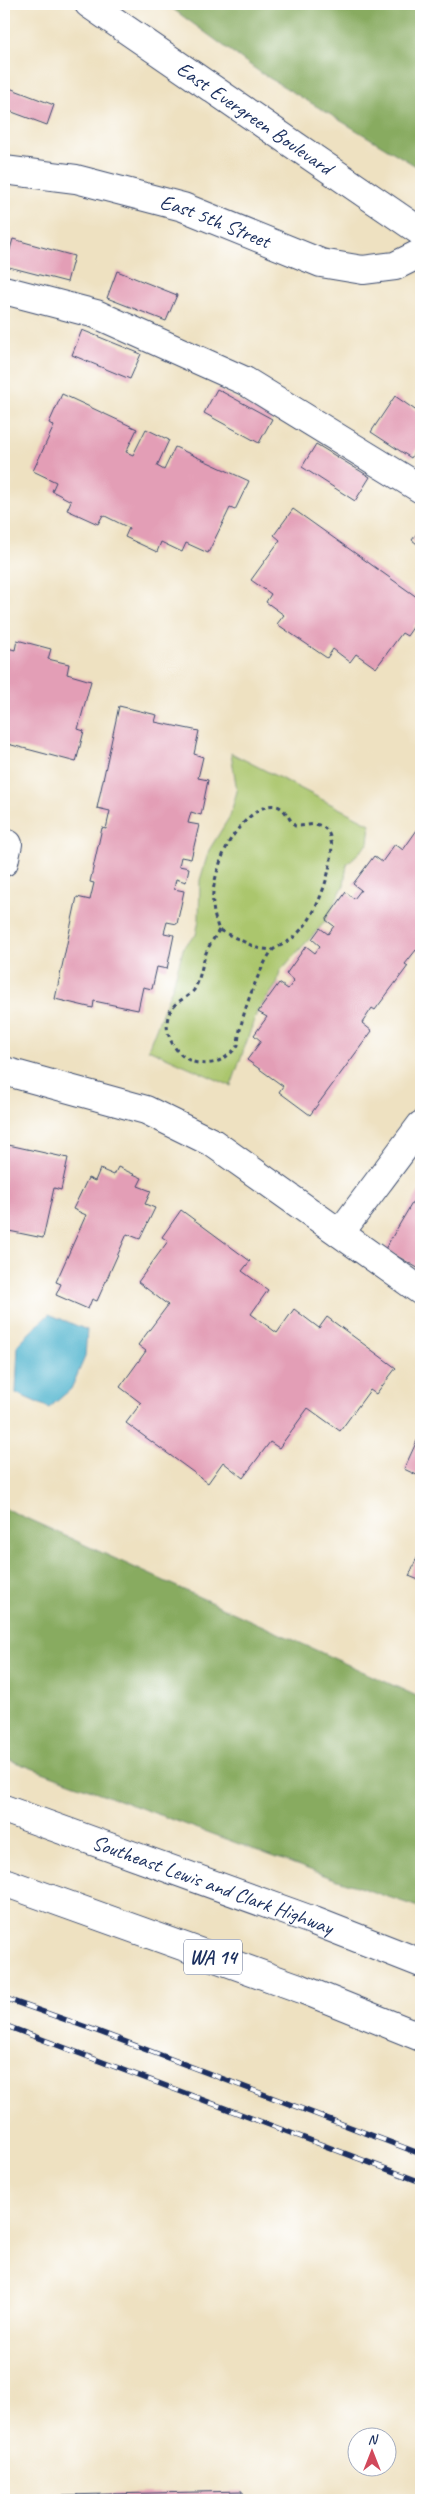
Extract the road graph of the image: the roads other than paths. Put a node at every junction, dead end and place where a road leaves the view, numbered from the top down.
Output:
1 (89, 4) edge
2 (4, 170) edge
3 (421, 232) edge
4 (421, 253) edge
5 (4, 290) edge
6 (421, 488) edge
7 (4, 843) edge
8 (4, 862) edge
9 (4, 1071) edge
10 (417, 1137) edge
11 (340, 1233) junction
12 (421, 1291) edge
13 (4, 1809) edge
14 (4, 1882) edge
15 (421, 1963) edge
16 (421, 2037) edge

1 - 3 main road, East Evergreen Boulevard
2 - 4 main road, East 5th Street
5 - 6 main road
7 - 8 main road
9 - 11 main road
10 - 11 main road
11 - 12 main road
13 - 15 main road, Southeast Lewis and Clark Highway
14 - 16 main road, WA 14

